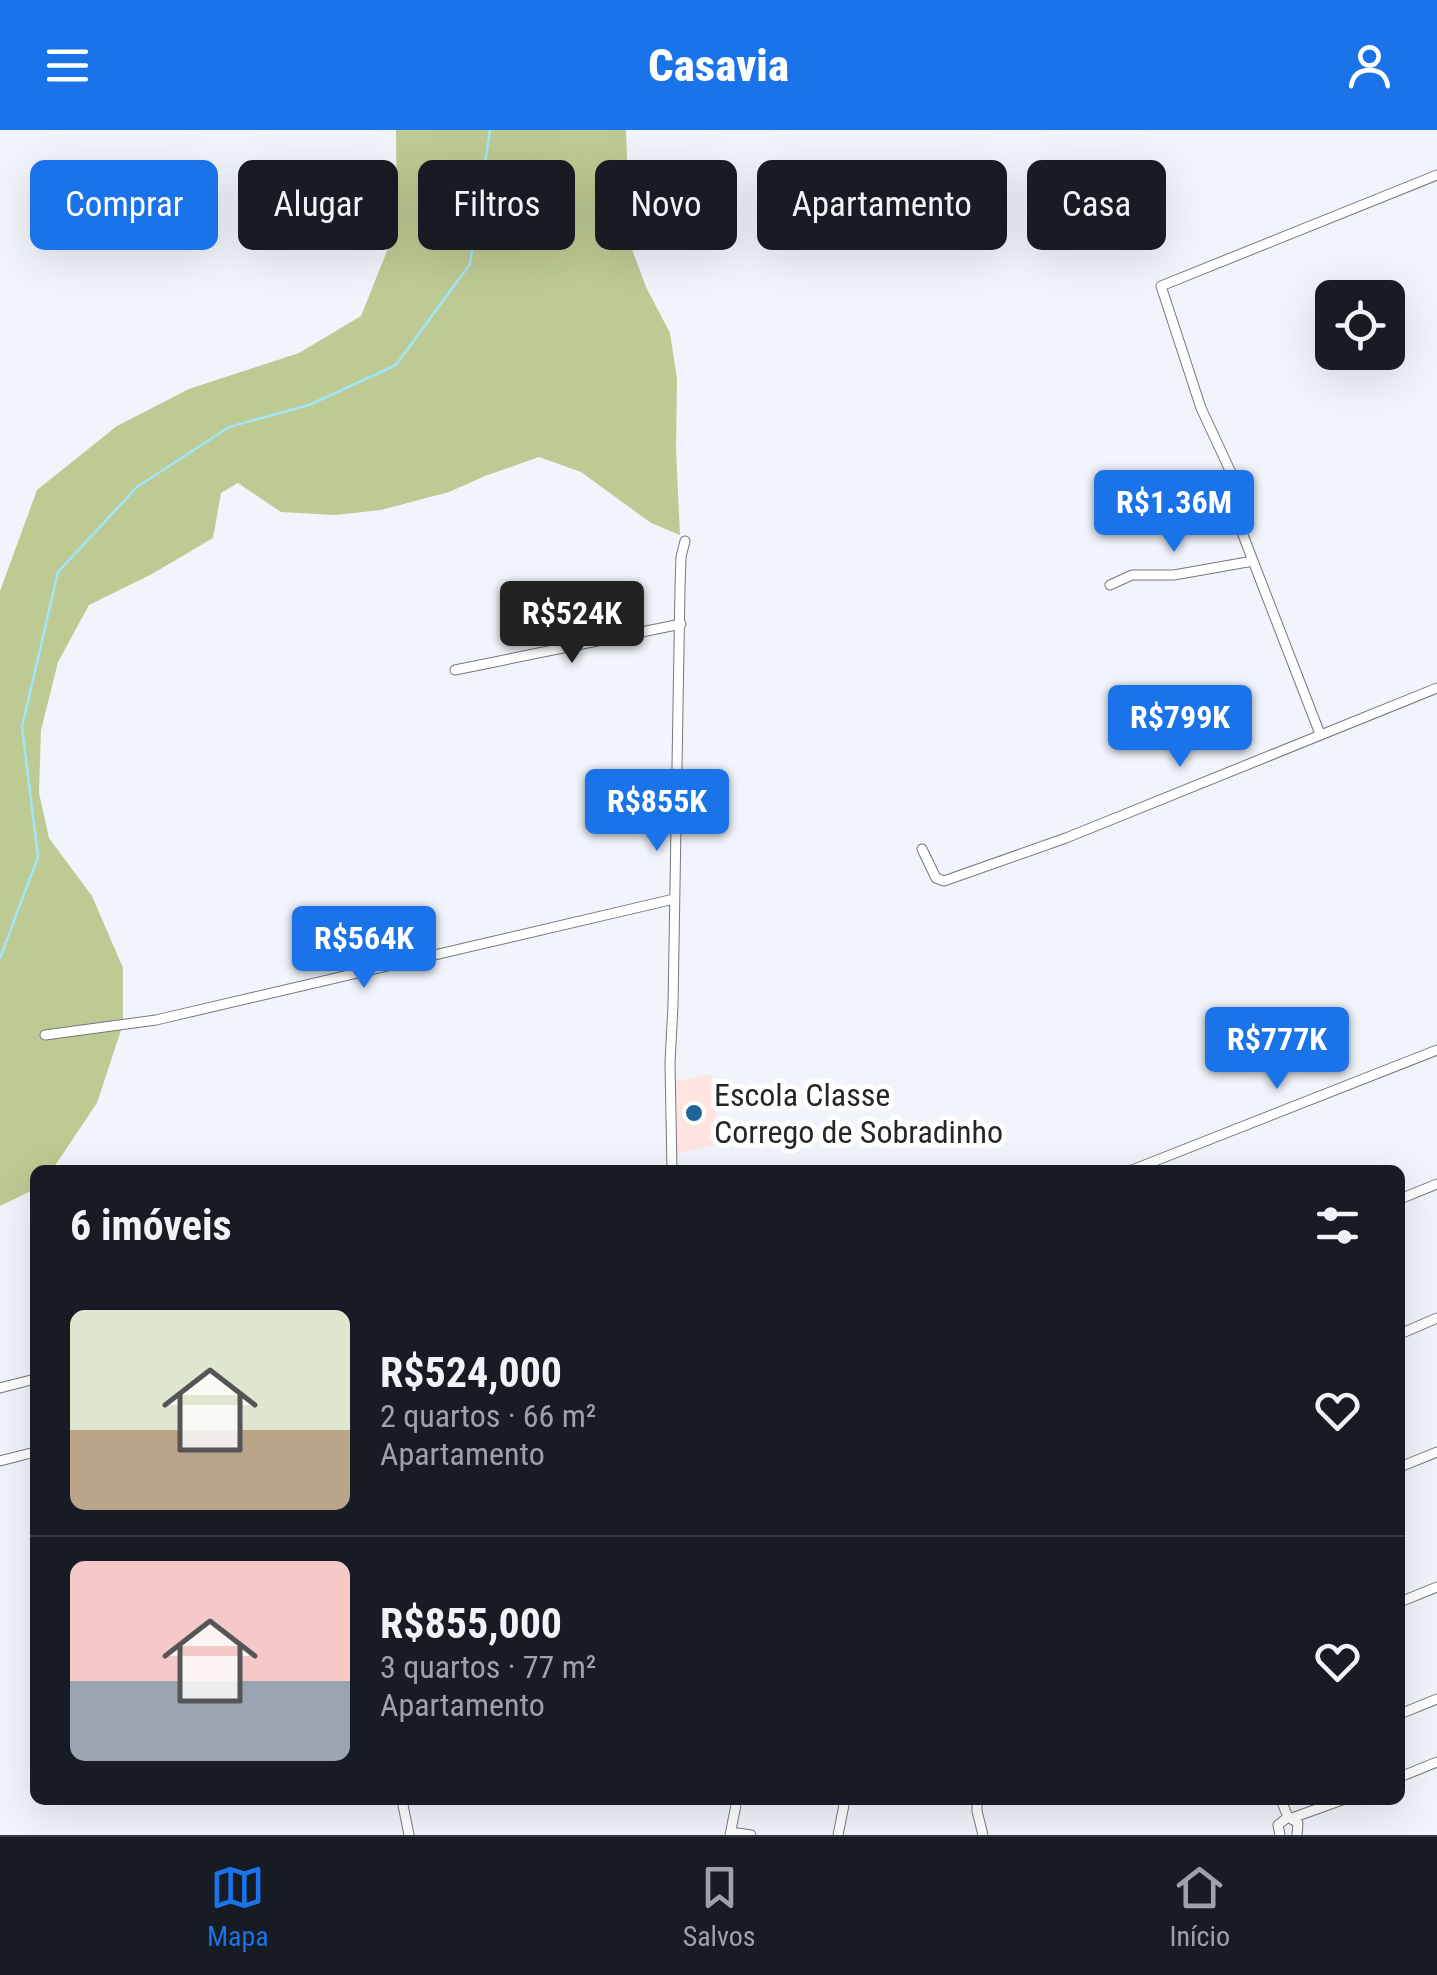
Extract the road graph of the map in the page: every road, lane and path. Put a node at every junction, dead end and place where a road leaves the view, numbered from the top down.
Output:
1 (1437, 175) edge
2 (685, 541) dead end
3 (1253, 562) junction
4 (1110, 585) dead end
5 (681, 624) junction
6 (455, 670) dead end
7 (1437, 688) edge
8 (1320, 734) junction
9 (922, 849) dead end
10 (674, 899) junction
11 (45, 1034) dead end
12 (1437, 1050) edge
13 (672, 1165) edge
14 (1145, 1165) edge
15 (1437, 1184) edge
16 (1405, 1197) edge
17 (1437, 1318) edge
18 (1405, 1332) edge
19 (30, 1380) edge
20 (0, 1388) edge
21 (1437, 1452) edge
22 (30, 1453) edge
23 (0, 1461) edge
24 (1405, 1465) edge
25 (1437, 1587) edge
26 (1405, 1600) edge
27 (1437, 1699) edge
28 (1405, 1712) edge
29 (1437, 1762) edge
30 (1405, 1775) edge
31 (403, 1805) edge
32 (736, 1805) edge
33 (844, 1805) edge
34 (977, 1805) edge
35 (1284, 1805) edge
36 (1330, 1805) edge
37 (1315, 1811) junction
38 (1290, 1817) junction
39 (1298, 1831) edge
40 (730, 1833) edge
41 (409, 1835) edge
42 (752, 1835) edge
43 (838, 1835) edge
44 (983, 1835) edge
45 (1280, 1835) edge

1 - 3 street
2 - 5 street
3 - 4 street
3 - 8 street
5 - 6 street
5 - 10 street
7 - 8 street
8 - 9 street
10 - 11 street
10 - 13 street
12 - 14 street
15 - 16 street
17 - 18 street
19 - 20 street
21 - 24 street
22 - 23 street
25 - 26 street
27 - 28 street
29 - 30 street
31 - 41 street
32 - 40 street
33 - 43 street
34 - 44 street
35 - 38 street
36 - 37 street
37 - 38 street
37 - 39 street
38 - 39 street
38 - 45 street
40 - 42 street

